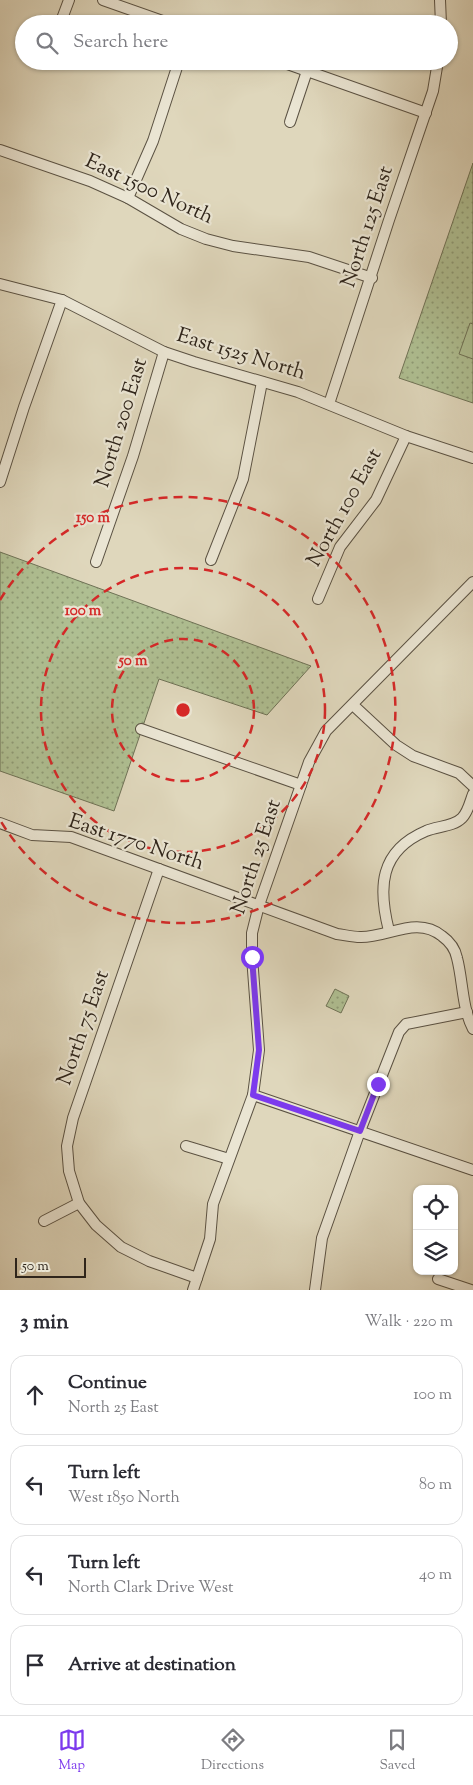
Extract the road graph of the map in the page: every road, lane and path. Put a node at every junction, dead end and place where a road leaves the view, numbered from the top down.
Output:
1 (69, 0) edge
2 (103, 0) edge
3 (440, 0) edge
4 (63, 15) edge
5 (146, 15) edge
6 (441, 15) edge
7 (177, 70) edge
8 (304, 70) edge
9 (437, 70) edge
10 (307, 71) junction
11 (426, 113) junction
12 (290, 122) dead end
13 (0, 150) edge
14 (128, 198) junction
15 (372, 278) junction
16 (0, 284) edge
17 (62, 300) junction
18 (164, 352) junction
19 (262, 382) junction
20 (330, 404) junction
21 (406, 436) junction
22 (473, 458) edge
23 (0, 482) edge
24 (211, 560) dead end
25 (96, 562) dead end
26 (473, 583) edge
27 (318, 599) dead end
28 (353, 705) junction
29 (141, 730) dead end
30 (301, 785) junction
31 (473, 786) edge
32 (473, 794) edge
33 (0, 823) edge
34 (159, 869) junction
35 (259, 905) junction
36 (389, 931) junction
37 (467, 1012) junction
38 (473, 1029) edge
39 (253, 1095) junction
40 (360, 1131) junction
41 (186, 1146) dead end
42 (229, 1159) junction
43 (473, 1170) edge
44 (79, 1203) junction
45 (44, 1221) dead end
46 (197, 1278) junction
47 (438, 1279) dead end
48 (193, 1290) edge
49 (315, 1290) edge
50 (471, 1290) edge

1 - 4 street
2 - 5 street
3 - 6 street
7 - 14 street
8 - 10 street
9 - 11 street, North 125 East
10 - 11 street
10 - 12 street
11 - 15 street, North 125 East
13 - 14 street, East 1500 North
14 - 15 street, East 1500 North
15 - 20 street, North 125 East
16 - 17 street, East 1525 North
17 - 18 street, East 1525 North
17 - 23 street
18 - 19 street, East 1525 North
18 - 25 street, North 200 East
19 - 20 street, East 1525 North
19 - 24 street
20 - 21 street, East 1525 North
21 - 22 street, East 1525 North
21 - 27 street, North 100 East
26 - 28 street, North 25 East
28 - 30 street, North 25 East
28 - 31 street
29 - 30 street
30 - 35 street, North 25 East
32 - 36 street
33 - 34 street, East 1770 North
34 - 35 street, East 1770 North
34 - 44 street, North 75 East
35 - 36 street, East 1770 North
35 - 39 street, North 25 East
36 - 37 street, East 1770 North
37 - 38 street
37 - 40 street
39 - 40 street
39 - 42 street, North 25 East
40 - 43 street
40 - 49 street
41 - 42 street
42 - 46 street, North 25 East
44 - 45 street
44 - 46 street, North 75 East
46 - 48 street, North 25 East
47 - 50 street

